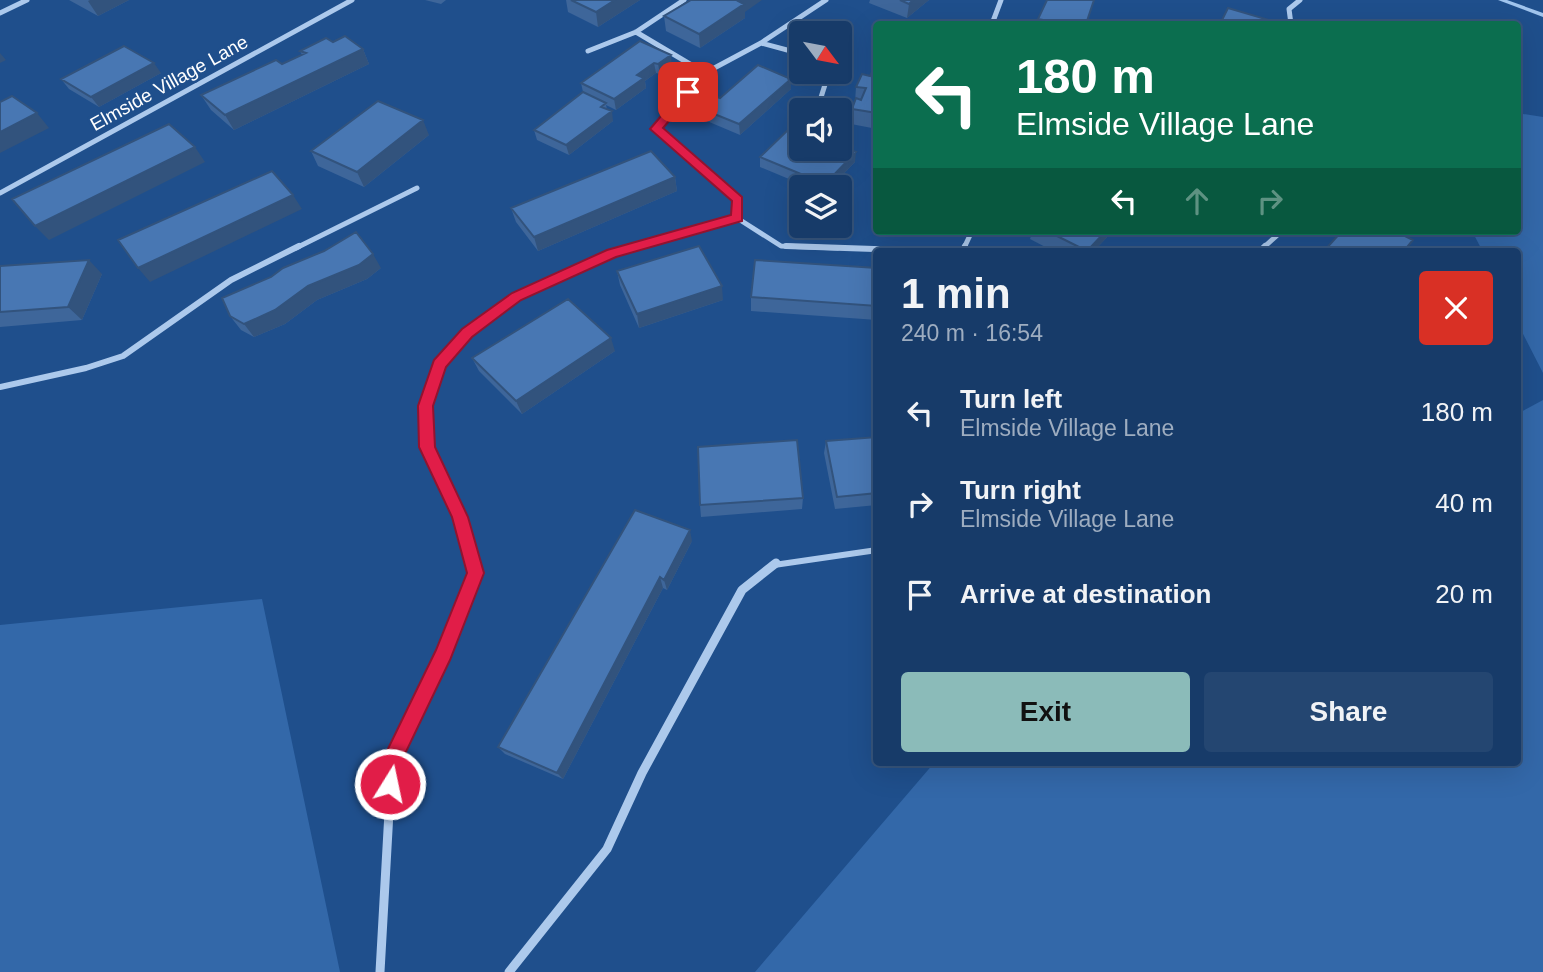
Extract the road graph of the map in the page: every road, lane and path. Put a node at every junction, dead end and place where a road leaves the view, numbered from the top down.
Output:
1 (27, 0) edge
2 (352, 0) edge
3 (684, 0) edge
4 (826, 0) edge
5 (1001, 0) edge
6 (1300, 0) edge
7 (0, 13) edge
8 (993, 21) edge
9 (1291, 21) edge
10 (636, 32) junction
11 (761, 43) junction
12 (589, 51) dead end
13 (789, 51) edge
14 (705, 73) junction
15 (417, 188) dead end
16 (0, 193) edge
17 (737, 218) junction
18 (1278, 235) edge
19 (1263, 248) edge
20 (873, 249) edge
21 (0, 387) edge
22 (873, 551) edge
23 (380, 972) edge
24 (509, 972) edge

1 - 7 street
2 - 16 street, Elmside Village Lane
3 - 10 street
4 - 11 street
5 - 8 street
6 - 9 street
10 - 12 street
10 - 14 street
11 - 13 street
11 - 14 street
14 - 17 street
15 - 21 street
17 - 20 street
17 - 23 street
18 - 19 street
22 - 24 street

